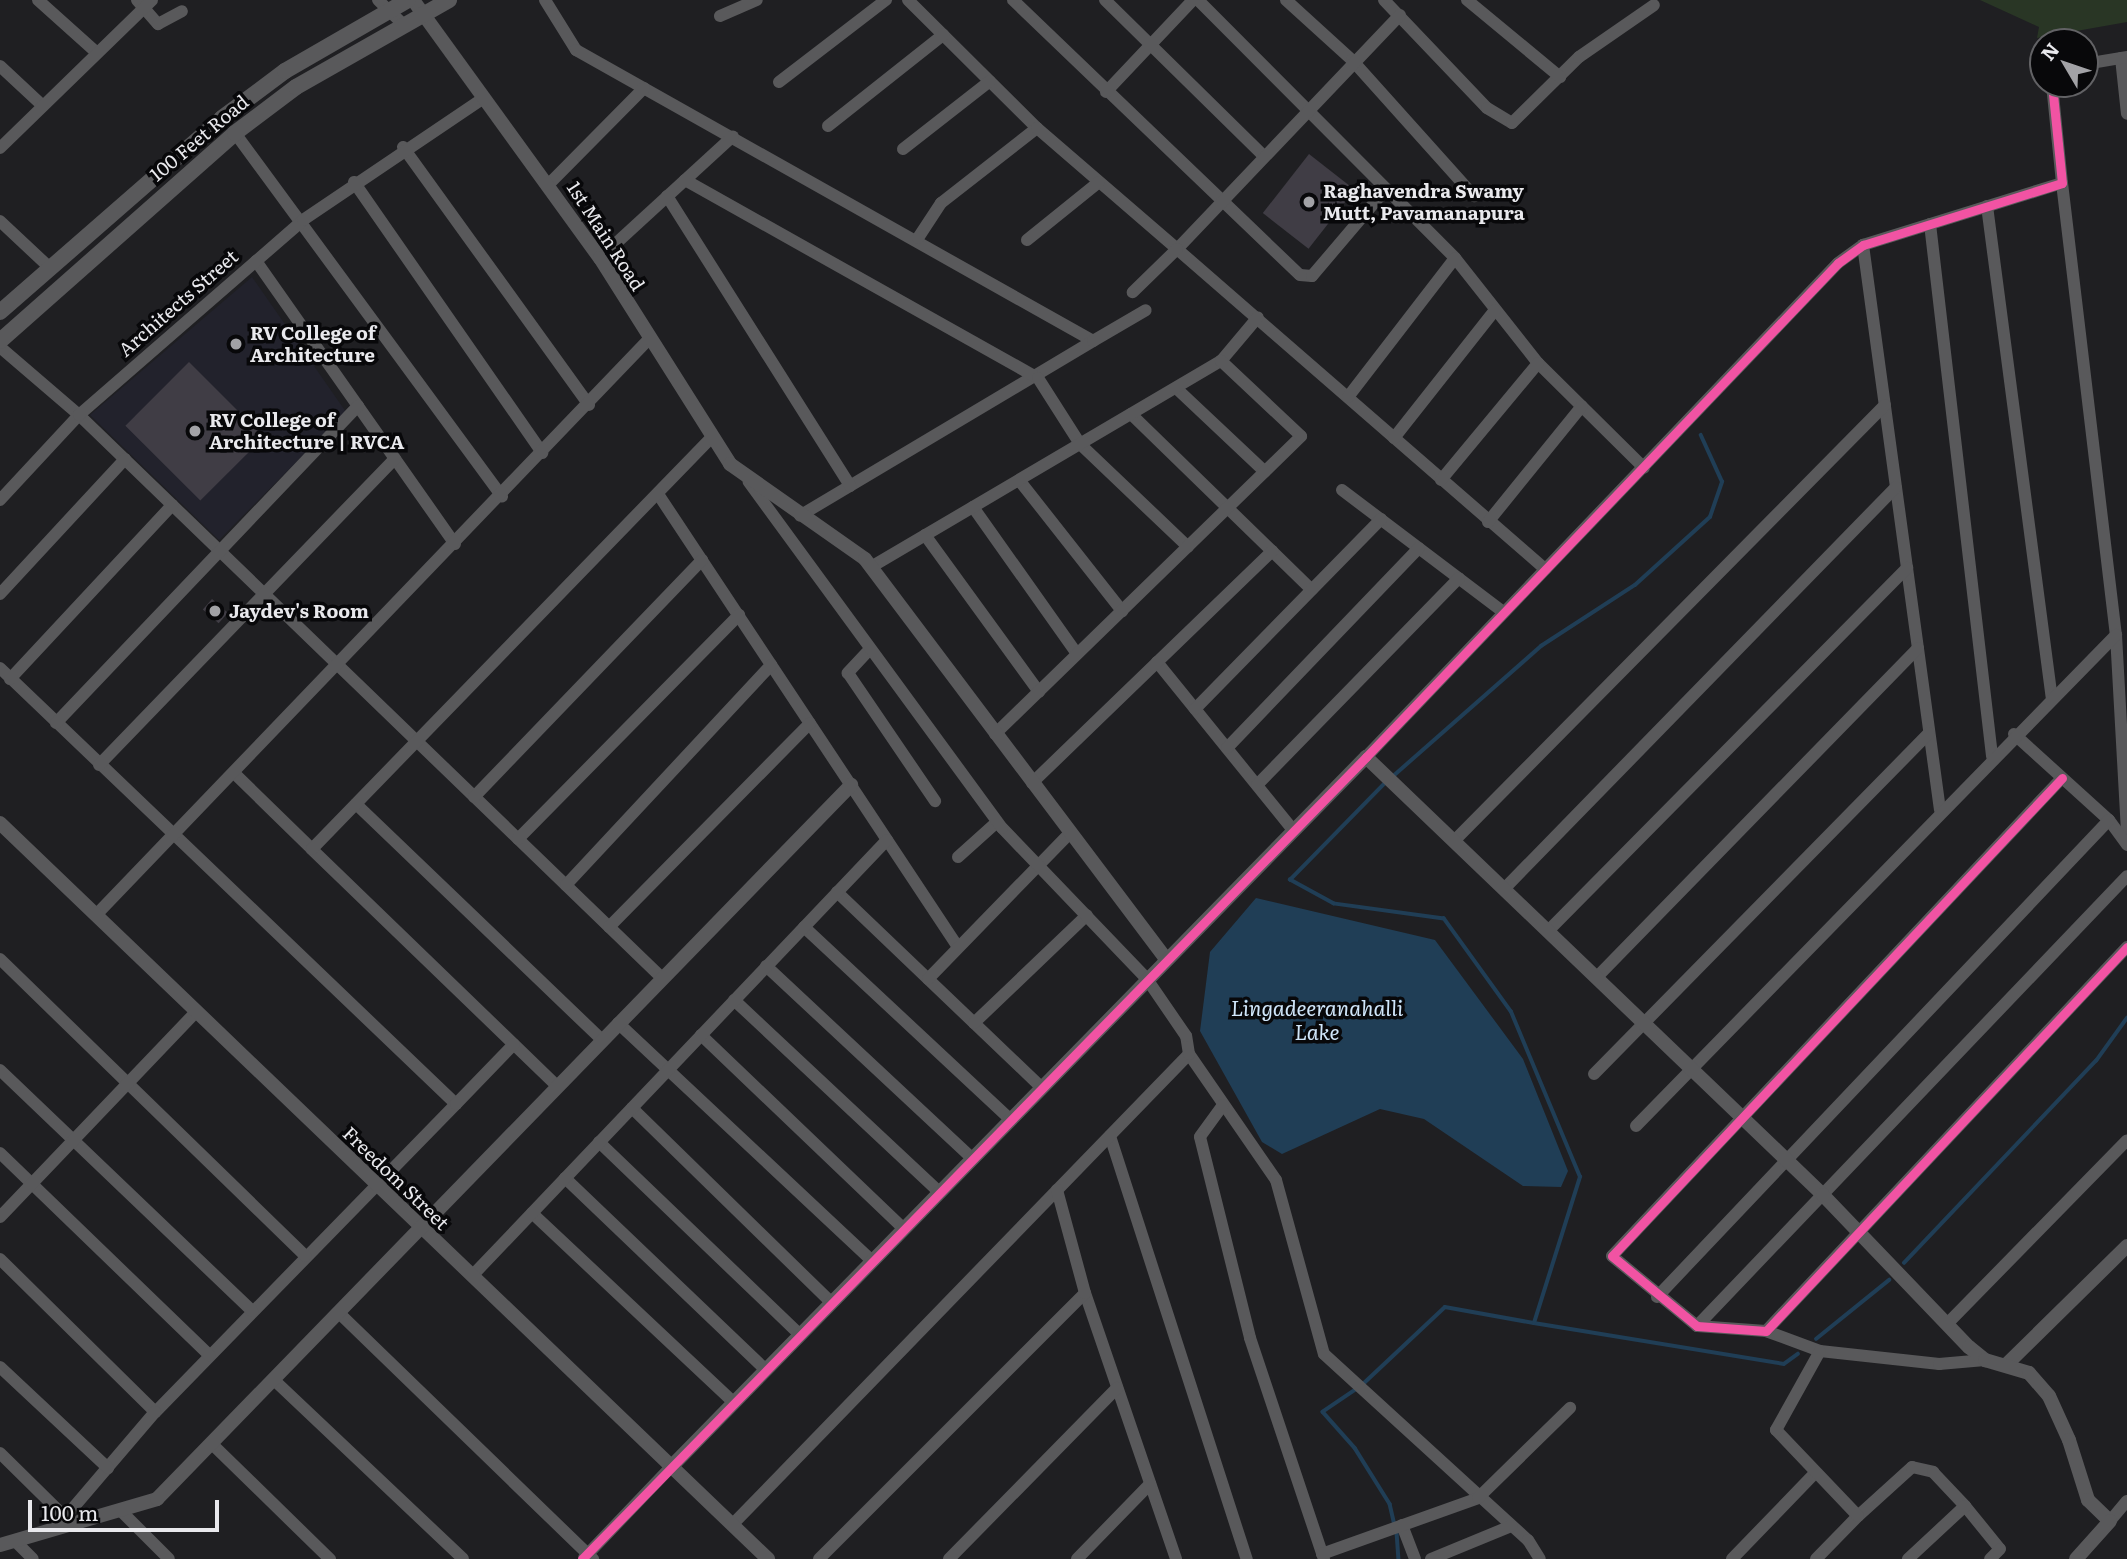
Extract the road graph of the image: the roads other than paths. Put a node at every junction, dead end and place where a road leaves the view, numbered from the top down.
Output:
1 (38, 0) edge
2 (411, 0) edge
3 (449, 0) edge
4 (545, 0) edge
5 (757, 0) edge
6 (886, 0) edge
7 (908, 0) edge
8 (1013, 0) edge
9 (1105, 0) edge
10 (1193, 0) edge
11 (1198, 0) edge
12 (1286, 0) edge
13 (1384, 0) edge
14 (1467, 0) edge
15 (145, 2) edge
16 (1654, 5) dead end
17 (383, 6) edge
18 (182, 11) dead end
19 (424, 15) junction
20 (1400, 15) junction
21 (720, 16) dead end
22 (404, 25) junction
23 (943, 35) junction
24 (1151, 44) junction
25 (97, 53) junction
26 (2124, 58) edge
27 (1352, 60) junction
28 (2099, 62) edge
29 (0, 66) edge
30 (1560, 77) junction
31 (990, 81) junction
32 (779, 82) dead end
33 (644, 88) junction
34 (1106, 92) junction
35 (484, 98) junction
36 (2053, 98) edge
37 (42, 105) junction
38 (1307, 109) junction
39 (2127, 114) edge
40 (828, 126) dead end
41 (1037, 128) junction
42 (235, 133) junction
43 (733, 136) junction
44 (403, 147) junction
45 (0, 148) edge
46 (903, 149) dead end
47 (1264, 156) junction
48 (685, 180) junction
49 (354, 182) junction
50 (1099, 182) junction
51 (2062, 183) junction
52 (549, 184) junction
53 (1386, 188) junction
54 (667, 196) junction
55 (1474, 196) dead end
56 (1219, 203) junction
57 (1987, 206) junction
58 (303, 220) junction
59 (0, 221) edge
60 (1930, 224) junction
61 (918, 238) junction
62 (1027, 240) dead end
63 (1863, 244) junction
64 (1177, 249) junction
65 (600, 258) junction
66 (1455, 258) junction
67 (256, 261) junction
68 (48, 266) junction
69 (1133, 292) dead end
70 (1146, 310) dead end
71 (1495, 310) junction
72 (0, 312) edge
73 (1258, 317) junction
74 (649, 339) junction
75 (0, 341) edge
76 (1094, 341) junction
77 (0, 347) edge
78 (1222, 362) junction
79 (1538, 363) junction
80 (1038, 378) junction
81 (1177, 388) junction
82 (1348, 397) junction
83 (589, 405) junction
84 (1885, 405) junction
85 (358, 406) junction
86 (1582, 406) junction
87 (1131, 414) junction
88 (79, 415) junction
89 (710, 438) junction
90 (1394, 438) junction
91 (1080, 444) junction
92 (542, 453) junction
93 (125, 459) junction
94 (395, 459) junction
95 (1644, 468) junction
96 (1265, 472) junction
97 (1019, 480) junction
98 (1441, 480) junction
99 (749, 482) junction
100 (850, 486) junction
101 (1896, 487) junction
102 (1342, 490) dead end
103 (658, 494) junction
104 (502, 496) junction
105 (0, 499) edge
106 (172, 505) junction
107 (974, 507) junction
108 (1229, 507) junction
109 (800, 516) junction
110 (1381, 519) junction
111 (1488, 522) junction
112 (925, 535) junction
113 (455, 544) junction
114 (1188, 547) junction
115 (1419, 548) junction
116 (218, 550) junction
117 (1272, 551) junction
118 (702, 560) junction
119 (871, 567) junction
120 (1907, 568) junction
121 (1545, 569) junction
122 (1459, 578) junction
123 (1312, 590) junction
124 (0, 594) edge
125 (265, 595) junction
126 (1122, 611) junction
127 (1502, 611) junction
128 (739, 615) junction
129 (2116, 635) junction
130 (1918, 648) junction
131 (870, 649) junction
132 (1077, 654) junction
133 (1157, 662) junction
134 (338, 665) junction
135 (771, 665) junction
136 (0, 668) edge
137 (10, 679) junction
138 (1039, 692) junction
139 (2052, 698) junction
140 (1195, 709) junction
141 (56, 723) junction
142 (810, 723) junction
143 (1930, 733) junction
144 (995, 734) junction
145 (2014, 734) junction
146 (417, 742) junction
147 (1227, 748) junction
148 (1992, 756) junction
149 (1366, 757) junction
150 (99, 765) junction
151 (234, 773) junction
152 (2062, 778) junction
153 (1032, 783) junction
154 (851, 785) junction
155 (1257, 785) junction
156 (474, 797) junction
157 (935, 801) dead end
158 (356, 804) junction
159 (1940, 810) junction
160 (2109, 820) junction
161 (997, 822) junction
162 (0, 823) edge
163 (2127, 829) edge
164 (1293, 830) junction
165 (1070, 833) junction
166 (172, 837) junction
167 (518, 839) junction
168 (887, 840) junction
169 (1454, 841) junction
170 (2127, 845) edge
171 (312, 849) junction
172 (958, 857) dead end
173 (1036, 868) junction
174 (2127, 876) edge
175 (566, 886) junction
176 (1504, 890) junction
177 (837, 892) junction
178 (96, 915) junction
179 (1087, 915) junction
180 (609, 927) junction
181 (804, 927) junction
182 (1548, 931) junction
183 (958, 947) junction
184 (2127, 947) edge
185 (0, 959) edge
186 (1166, 959) junction
187 (766, 966) junction
188 (662, 978) junction
189 (1596, 978) junction
190 (928, 979) junction
191 (1147, 979) junction
192 (734, 1000) junction
193 (195, 1013) junction
194 (1642, 1022) junction
195 (618, 1023) junction
196 (974, 1023) junction
197 (701, 1035) junction
198 (602, 1040) junction
199 (514, 1044) junction
200 (1189, 1054) junction
201 (669, 1069) junction
202 (1690, 1069) junction
203 (0, 1070) edge
204 (1594, 1074) dead end
205 (128, 1083) junction
206 (558, 1086) junction
207 (1041, 1087) junction
208 (456, 1104) junction
209 (1223, 1105) junction
210 (632, 1108) junction
211 (1741, 1117) junction
212 (1010, 1119) junction
213 (1636, 1126) dead end
214 (1110, 1136) junction
215 (2127, 1140) edge
216 (73, 1141) junction
217 (599, 1142) junction
218 (0, 1153) edge
219 (972, 1158) junction
220 (1784, 1158) junction
221 (565, 1178) junction
222 (31, 1183) junction
223 (376, 1186) junction
224 (1057, 1190) junction
225 (939, 1192) junction
226 (1822, 1195) junction
227 (531, 1213) junction
228 (0, 1217) edge
229 (421, 1228) junction
230 (904, 1228) junction
231 (1856, 1230) junction
232 (2127, 1245) edge
233 (305, 1256) junction
234 (0, 1259) edge
235 (872, 1261) junction
236 (472, 1276) junction
237 (1085, 1293) junction
238 (1657, 1297) junction
239 (831, 1303) junction
240 (253, 1311) junction
241 (339, 1313) junction
242 (1947, 1324) junction
243 (1697, 1326) junction
244 (1766, 1331) junction
245 (800, 1335) junction
246 (1820, 1351) junction
247 (209, 1355) junction
248 (1985, 1360) junction
249 (2008, 1363) junction
250 (0, 1367) edge
251 (766, 1370) junction
252 (274, 1380) junction
253 (1117, 1388) junction
254 (734, 1403) junction
255 (1570, 1408) dead end
256 (155, 1412) junction
257 (212, 1444) junction
258 (0, 1453) edge
259 (671, 1467) junction
260 (107, 1468) junction
261 (1815, 1473) junction
262 (1150, 1484) junction
263 (1478, 1498) junction
264 (2127, 1501) edge
265 (1965, 1506) junction
266 (120, 1510) junction
267 (1858, 1516) junction
268 (65, 1517) junction
269 (2110, 1521) junction
270 (732, 1525) junction
271 (1402, 1525) junction
272 (1511, 1526) junction
273 (55, 1529) junction
274 (15, 1541) junction
275 (0, 1545) edge
276 (588, 1557) edge
277 (1323, 1557) edge
278 (33, 1559) edge
279 (169, 1559) edge
280 (330, 1559) edge
281 (463, 1559) edge
282 (768, 1559) edge
283 (819, 1559) edge
284 (949, 1559) edge
285 (1077, 1559) edge
286 (1176, 1559) edge
287 (1248, 1559) edge
288 (1415, 1559) edge
289 (1431, 1559) edge
290 (1540, 1559) edge
291 (1732, 1559) edge
292 (1816, 1559) edge
293 (1908, 1559) edge
294 (1990, 1559) edge
295 (2076, 1559) edge

1 - 25 street
2 - 17 main road, 100 Feet Road
2 - 19 street, 1st Main Road
3 - 19 main road, 100 Feet Road
4 - 33 street
5 - 21 street
6 - 32 street
7 - 23 street
8 - 34 street
9 - 24 street
10 - 24 street
11 - 38 street
12 - 27 street
13 - 20 street
14 - 30 street
15 - 18 street
15 - 25 street
16 - 30 street
17 - 22 street
17 - 68 main road, 100 Feet Road
19 - 22 main road, 100 Feet Road
19 - 35 street, 1st Main Road
20 - 27 street
20 - 30 street
22 - 42 main road, 100 Feet Road
23 - 31 street
23 - 40 street
24 - 34 street
24 - 47 street
25 - 37 street
26 - 28 street
26 - 39 street
27 - 38 street
27 - 55 street
29 - 37 street
31 - 41 street
31 - 46 street
33 - 43 street
33 - 52 street
34 - 56 street
35 - 44 street, Architects Street
35 - 52 street, 1st Main Road
36 - 51 street
37 - 45 street
38 - 47 street
38 - 53 street
41 - 50 street
41 - 61 street
42 - 58 street
42 - 75 main road, 100 Feet Road
43 - 48 street
43 - 61 street
44 - 49 street, Architects Street
44 - 83 street
47 - 56 street
48 - 54 street
48 - 80 street
49 - 58 street, Architects Street
49 - 92 street
50 - 62 street
50 - 64 street
51 - 57 street
51 - 129 street
52 - 65 street, 1st Main Road
53 - 56 street
53 - 66 street
54 - 65 street
54 - 100 street
56 - 64 street
57 - 60 street
57 - 139 street
58 - 67 street, Architects Street
58 - 104 street
59 - 68 street
60 - 63 street
60 - 148 street
61 - 76 street
63 - 84 street
63 - 95 street
64 - 69 street
64 - 73 street
65 - 74 street, 1st Main Road
66 - 71 street
66 - 82 street
67 - 85 street
67 - 88 street, Architects Street
68 - 72 main road, 100 Feet Road
70 - 76 street
71 - 79 street
71 - 90 street
73 - 78 street
73 - 82 street
74 - 83 street
74 - 89 street, 1st Main Road
76 - 80 street
77 - 88 street
78 - 81 street
78 - 96 street
79 - 86 street
79 - 98 street
80 - 91 street
80 - 100 street
81 - 87 street
81 - 96 street
82 - 90 street
83 - 92 street
84 - 101 street
84 - 169 street
85 - 94 street
85 - 116 street
86 - 95 street
86 - 111 street
87 - 91 street
87 - 108 street
88 - 93 street
88 - 105 street, Architects Street
89 - 99 street, 1st Main Road
89 - 103 street
90 - 98 street
91 - 97 street
91 - 114 street
92 - 104 street
93 - 106 street
93 - 124 street
94 - 113 street
94 - 125 street
95 - 121 street
96 - 108 street
97 - 107 street
97 - 126 street
98 - 111 street
99 - 109 street, 1st Main Road
99 - 131 street
100 - 109 street
101 - 120 street
101 - 176 street
102 - 110 street
103 - 118 street
103 - 146 street
104 - 113 street
106 - 116 street
106 - 137 street
107 - 112 street
107 - 132 street
108 - 114 street
108 - 117 street
109 - 119 street, 1st Main Road
110 - 115 street
110 - 123 street
111 - 121 street
112 - 119 street
112 - 138 street
113 - 134 street
114 - 126 street
115 - 122 street
115 - 147 street
116 - 125 street
116 - 141 street
117 - 123 street
117 - 133 street
118 - 128 street
118 - 156 street
119 - 144 street, 1st Main Road
120 - 130 street
120 - 182 street
121 - 127 street
122 - 127 street
122 - 155 street
123 - 140 street
125 - 134 street
125 - 150 street
126 - 132 street
127 - 149 street
128 - 135 street
128 - 167 street
129 - 139 street
129 - 163 street
130 - 143 street
130 - 189 street
131 - 157 street
131 - 161 street
132 - 138 street
133 - 140 street
133 - 153 street
134 - 146 street
134 - 151 street
135 - 142 street
135 - 175 street
136 - 137 street
137 - 141 street
138 - 144 street
139 - 145 street
140 - 147 street
141 - 150 street
142 - 154 street
142 - 180 street
143 - 159 street
143 - 194 street
144 - 153 street, 1st Main Road
145 - 148 street
145 - 152 street
146 - 156 street
146 - 158 street
147 - 155 street
148 - 159 street
149 - 164 street
149 - 169 street
150 - 166 street
151 - 166 street
151 - 171 street
152 - 160 street
152 - 211 street
153 - 165 street, 1st Main Road
154 - 168 street
154 - 188 street
155 - 164 street
156 - 167 street
158 - 171 street
158 - 198 street
159 - 202 street
160 - 170 street
160 - 220 street
161 - 172 street
161 - 173 street
162 - 178 street, Freedom Street
164 - 186 street
165 - 173 street
165 - 186 street, 1st Main Road
166 - 178 street
166 - 208 street
167 - 175 street
168 - 177 street
168 - 183 street
169 - 176 street
171 - 199 street
173 - 179 street
173 - 183 street
174 - 226 street
175 - 180 street
176 - 182 street
177 - 181 street
177 - 190 street
178 - 193 street, Freedom Street
179 - 191 street
179 - 196 street
180 - 188 street
181 - 187 street
181 - 212 street
182 - 189 street
183 - 190 street
184 - 231 street
185 - 205 street
186 - 191 street
187 - 192 street
187 - 219 street
188 - 195 street
189 - 194 street
190 - 196 street
191 - 200 street
191 - 207 street
192 - 197 street
192 - 225 street
193 - 205 street
193 - 223 street, Freedom Street
194 - 202 street
194 - 204 street
195 - 198 street
195 - 201 street
196 - 207 street
197 - 201 street
197 - 230 street
198 - 206 street
199 - 206 street
199 - 208 street
200 - 209 street
200 - 214 street
201 - 210 street
201 - 235 street
202 - 211 street
202 - 213 street
203 - 216 street
205 - 216 street
205 - 233 street
206 - 229 street
207 - 212 street
208 - 223 street
209 - 263 street
209 - 277 street
210 - 217 street
210 - 239 street
211 - 220 street
211 - 238 street
212 - 219 street
214 - 224 street
214 - 287 street
215 - 242 street
216 - 222 street
216 - 240 street
217 - 221 street
217 - 245 street
218 - 222 street
219 - 225 street
220 - 226 street
220 - 238 street
221 - 227 street
221 - 251 street
222 - 228 street
222 - 247 street
223 - 229 street, Freedom Street
223 - 233 street
224 - 237 street
224 - 270 street
225 - 230 street
226 - 231 street
226 - 243 street
227 - 236 street
227 - 254 street
229 - 236 street, Freedom Street
229 - 241 street
230 - 235 street
231 - 242 street
231 - 244 street
232 - 249 street
233 - 240 street
234 - 256 street
235 - 239 street
236 - 259 street, Freedom Street
237 - 253 street
237 - 283 street
238 - 243 street
239 - 245 street
240 - 247 street
241 - 252 street
241 - 276 street
242 - 248 street
243 - 244 street
244 - 246 street
245 - 251 street
246 - 248 street
246 - 261 street
247 - 256 street
248 - 249 street
249 - 269 street
250 - 260 street
251 - 254 street
252 - 257 street
252 - 281 street
253 - 262 street
253 - 284 street
254 - 259 street
255 - 263 street
256 - 260 street
257 - 266 street
257 - 280 street
258 - 268 street
259 - 270 street, Freedom Street
259 - 276 street
260 - 268 street
261 - 267 street
261 - 291 street
262 - 285 street
262 - 286 street
263 - 271 street
263 - 272 street
264 - 269 street
265 - 267 street
265 - 293 street
265 - 294 street
266 - 273 street
266 - 279 street
267 - 292 street
268 - 273 street
269 - 295 street
270 - 282 street, Freedom Street
271 - 277 street
271 - 288 street
272 - 289 street
272 - 290 street
273 - 274 street
274 - 275 street
274 - 278 street

